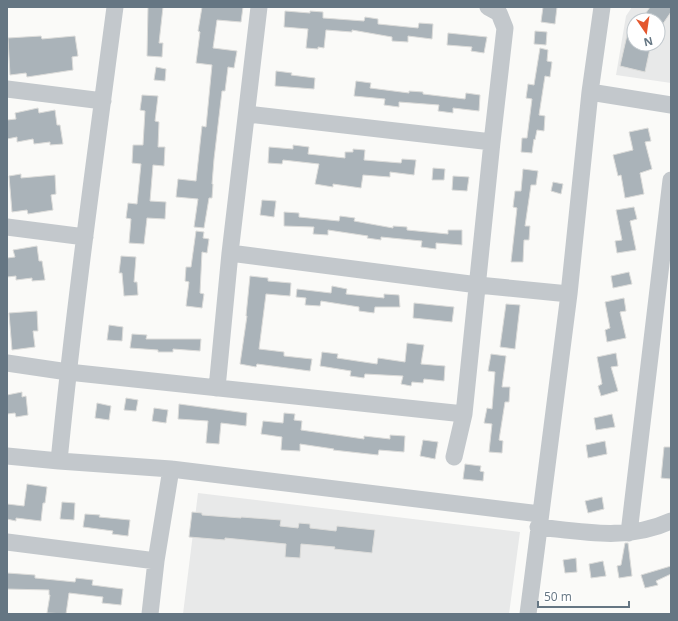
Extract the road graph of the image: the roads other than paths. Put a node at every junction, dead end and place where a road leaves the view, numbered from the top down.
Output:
1 (114, 7) edge
2 (259, 7) edge
3 (488, 7) edge
4 (602, 7) edge
5 (7, 89) edge
6 (590, 92) junction
7 (103, 101) junction
8 (671, 105) edge
9 (247, 114) junction
10 (492, 142) junction
11 (671, 180) edge
12 (7, 227) edge
13 (84, 237) junction
14 (230, 253) junction
15 (478, 285) junction
16 (569, 294) junction
17 (7, 363) edge
18 (68, 372) junction
19 (217, 388) junction
20 (464, 414) junction
21 (7, 456) edge
22 (454, 457) dead end
23 (59, 461) junction
24 (171, 469) junction
25 (539, 521) junction
26 (671, 522) edge
27 (629, 533) junction
28 (7, 542) edge
29 (156, 561) junction
30 (150, 614) edge
31 (528, 614) edge

1 - 7 street
2 - 9 street
3 - 10 street
4 - 6 street
5 - 7 street
6 - 8 street
6 - 16 street
7 - 13 street
9 - 10 street
9 - 14 street
10 - 15 street
11 - 27 street
12 - 13 street
13 - 18 street
14 - 15 street
14 - 19 street
15 - 16 street
15 - 20 street
16 - 25 street
17 - 18 street
18 - 19 street
18 - 23 street
19 - 20 street
20 - 22 street
21 - 23 street
23 - 24 street
24 - 25 street
24 - 29 street
25 - 27 street
25 - 31 street
26 - 27 street
28 - 29 street
29 - 30 street

